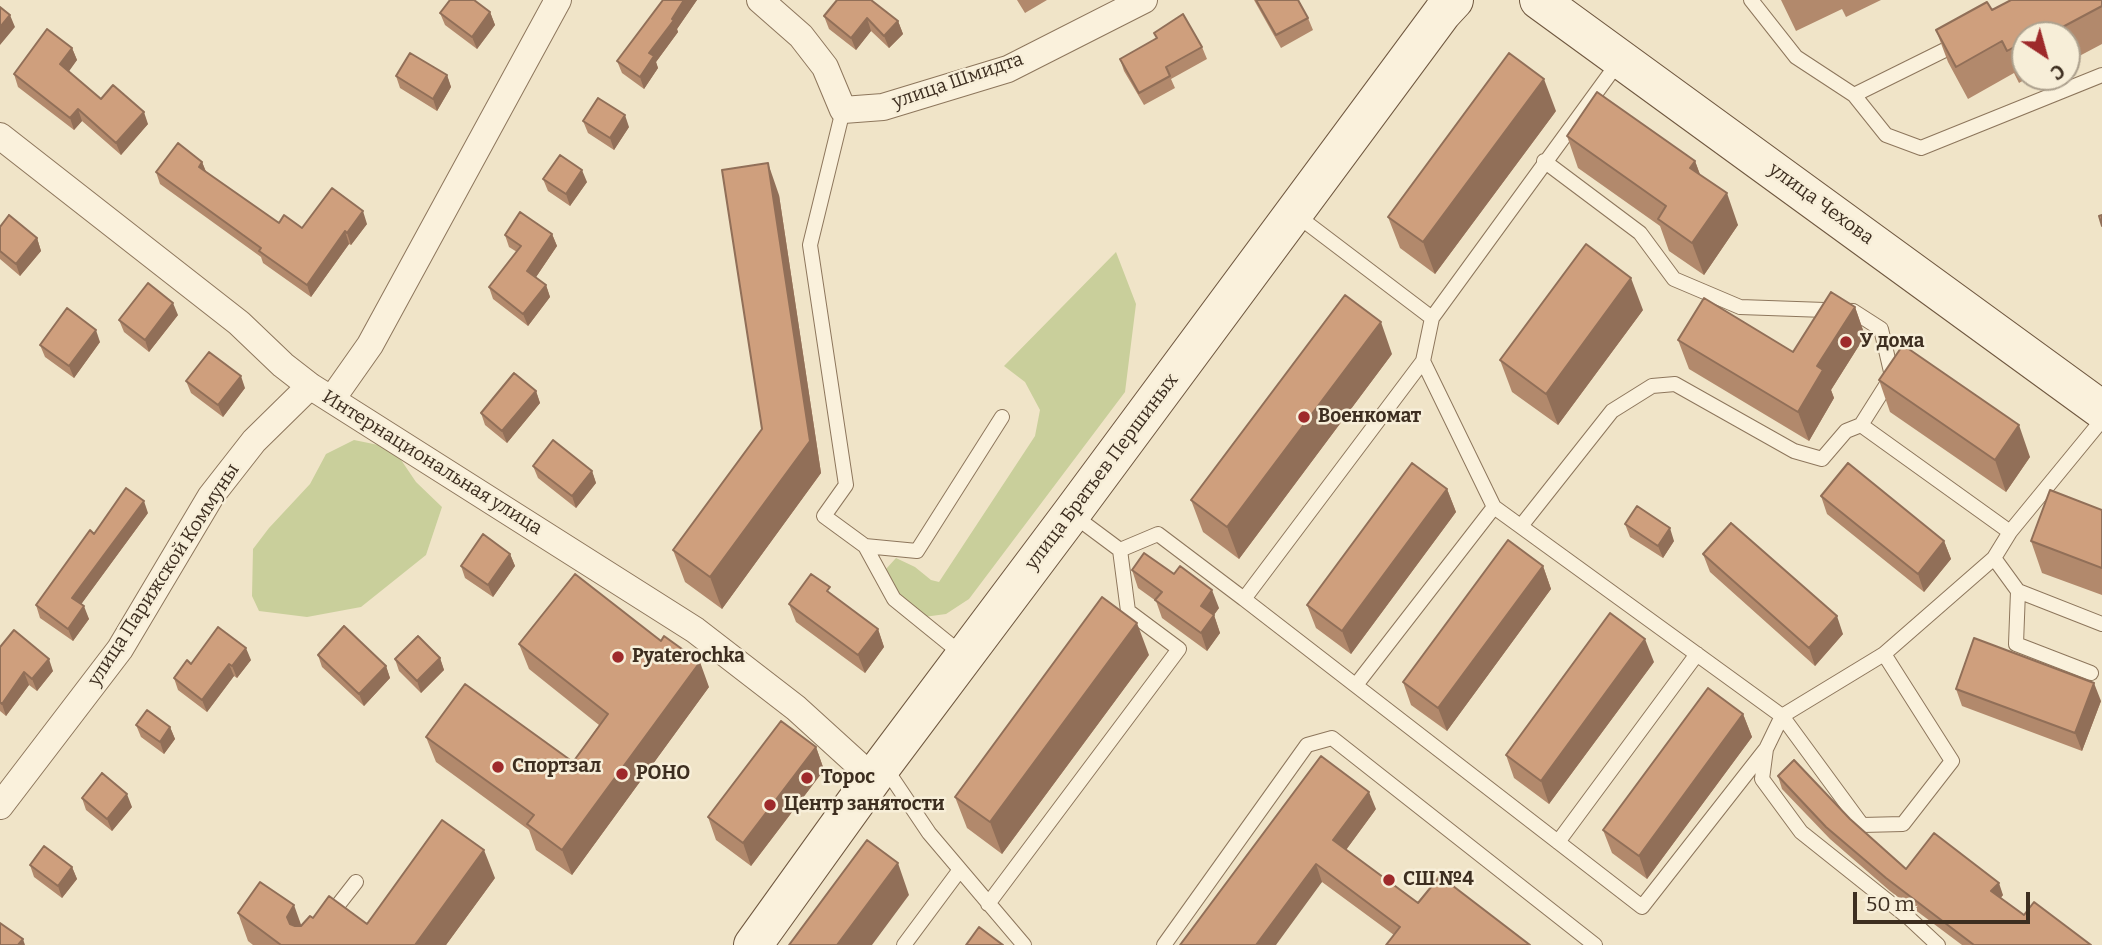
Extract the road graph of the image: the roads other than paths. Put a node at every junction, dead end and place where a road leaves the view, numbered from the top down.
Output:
1 (558, 0) edge
2 (760, 0) edge
3 (1144, 0) edge
4 (1454, 0) edge
5 (1539, 0) edge
6 (1751, 0) edge
7 (1975, 36) edge
8 (1621, 58) junction
9 (2102, 75) edge
10 (1854, 95) junction
11 (843, 110) junction
12 (0, 135) edge
13 (1544, 162) junction
14 (1294, 213) junction
15 (1432, 318) junction
16 (1423, 361) junction
17 (321, 393) junction
18 (2102, 410) edge
19 (1002, 417) dead end
20 (2102, 420) edge
21 (1861, 425) junction
22 (1494, 508) junction
23 (1071, 514) junction
24 (1521, 526) junction
25 (2010, 531) junction
26 (865, 546) junction
27 (1120, 550) junction
28 (1993, 558) junction
29 (2018, 591) junction
30 (1244, 599) junction
31 (2102, 624) edge
32 (1697, 654) junction
33 (1884, 654) junction
34 (965, 656) junction
35 (2091, 673) dead end
36 (1356, 685) junction
37 (1782, 716) junction
38 (1766, 749) junction
39 (878, 771) junction
40 (0, 806) edge
41 (1558, 842) junction
42 (960, 871) junction
43 (356, 882) dead end
44 (988, 904) junction
45 (307, 945) edge
46 (753, 945) edge
47 (904, 945) edge
48 (1024, 945) edge
49 (1164, 945) edge
50 (1595, 945) edge
51 (1938, 945) edge

1 - 17 street, улица Парижской Коммуны
2 - 11 street
3 - 11 street, улица Шмидта
4 - 14 street, улица Братьев Першиных
5 - 8 street, улица Чехова
6 - 10 lane
7 - 10 lane
8 - 13 lane
8 - 18 street, улица Чехова
9 - 10 lane
11 - 26 lane
12 - 17 street, Интернациональная улица
13 - 15 lane
13 - 21 lane
14 - 15 lane
14 - 23 street, улица Братьев Першиных
15 - 16 lane
16 - 22 lane
16 - 30 lane
17 - 39 street, Интернациональная улица
17 - 40 street, улица Парижской Коммуны
19 - 26 lane
20 - 25 lane
21 - 24 lane
21 - 25 lane
22 - 24 lane
22 - 36 lane
23 - 27 lane
23 - 34 street, улица Братьев Першиных
24 - 32 lane
25 - 28 lane
26 - 34 lane
27 - 30 lane
27 - 44 lane
28 - 29 lane
28 - 33 lane
29 - 31 lane
29 - 35 lane
30 - 36 lane
32 - 37 lane
32 - 41 lane
33 - 37 lane
33 - 37 lane
34 - 39 street, улица Братьев Першиных
36 - 41 lane
37 - 38 lane
38 - 41 lane
38 - 51 lane
39 - 42 lane
39 - 46 street, улица Братьев Першиных
42 - 44 lane
42 - 47 lane
43 - 45 lane
44 - 48 lane
49 - 50 lane

